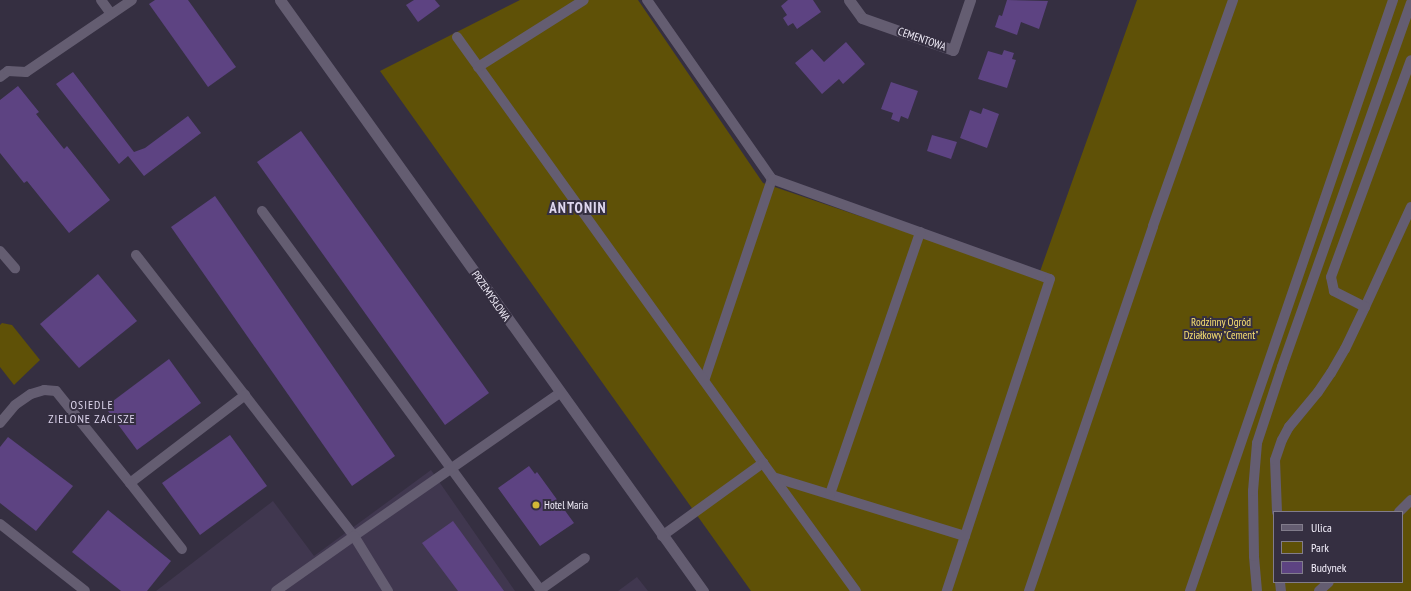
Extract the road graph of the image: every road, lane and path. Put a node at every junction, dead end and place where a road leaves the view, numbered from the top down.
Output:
1 (101, 0) edge
2 (132, 0) edge
3 (280, 0) edge
4 (584, 0) edge
5 (647, 0) edge
6 (849, 0) edge
7 (970, 0) edge
8 (1233, 0) edge
9 (1393, 0) edge
10 (1411, 3) edge
11 (112, 14) junction
12 (457, 37) dead end
13 (1411, 60) edge
14 (478, 66) junction
15 (0, 77) edge
16 (772, 179) junction
17 (1411, 207) edge
18 (262, 211) dead end
19 (920, 232) junction
20 (0, 251) edge
21 (136, 255) dead end
22 (15, 268) dead end
23 (1365, 307) junction
24 (704, 381) junction
25 (560, 393) junction
26 (245, 395) junction
27 (0, 423) edge
28 (763, 463) junction
29 (451, 468) junction
30 (773, 477) junction
31 (130, 483) junction
32 (830, 494) junction
33 (1411, 500) edge
34 (1277, 511) edge
35 (1400, 511) edge
36 (0, 524) edge
37 (354, 536) junction
38 (662, 536) junction
39 (965, 536) junction
40 (182, 549) dead end
41 (585, 558) dead end
42 (1328, 583) edge
43 (85, 591) edge
44 (276, 591) edge
45 (388, 591) edge
46 (702, 591) edge
47 (856, 591) edge
48 (947, 591) edge
49 (1029, 591) edge
50 (1190, 591) edge
51 (1258, 591) edge
52 (1319, 591) edge

1 - 11 lane
2 - 11 lane
3 - 25 main road, PRZEMYSŁOWA
4 - 14 lane
5 - 16 lane
6 - 7 main road, CEMENTOWA
8 - 49 lane
9 - 50 lane
10 - 51 lane
11 - 15 lane
12 - 14 lane
13 - 23 lane
14 - 24 lane
16 - 19 lane
16 - 24 lane
17 - 23 lane
18 - 29 lane
19 - 32 lane
19 - 39 lane
20 - 22 lane
21 - 26 lane
23 - 34 lane
24 - 28 lane
25 - 29 lane
25 - 38 main road, PRZEMYSŁOWA
26 - 31 lane
26 - 37 lane
27 - 31 lane
28 - 30 lane
28 - 38 lane
29 - 37 lane
29 - 41 lane
30 - 32 lane
30 - 47 lane
31 - 40 lane
32 - 39 lane
33 - 35 lane
36 - 43 lane
37 - 44 lane
37 - 45 lane
38 - 46 main road, PRZEMYSŁOWA
39 - 48 lane
42 - 52 lane

